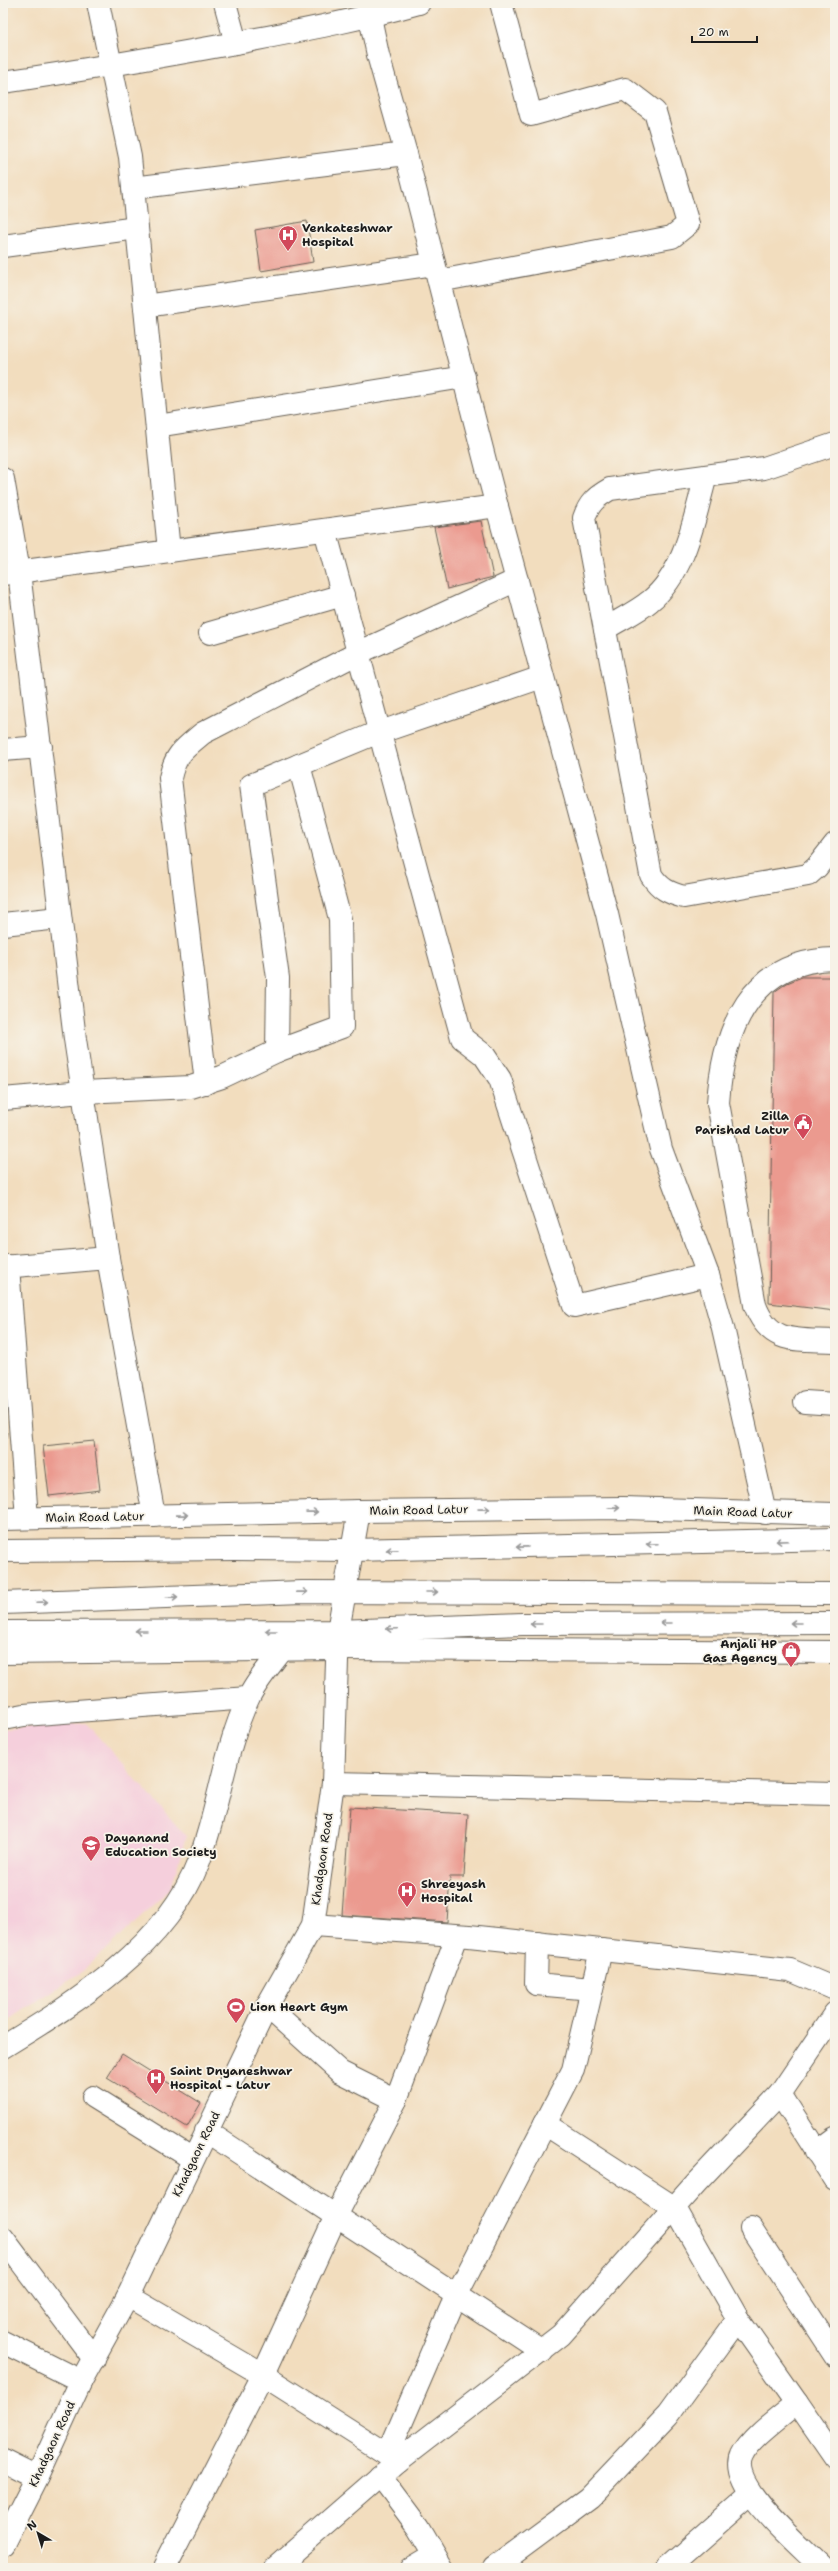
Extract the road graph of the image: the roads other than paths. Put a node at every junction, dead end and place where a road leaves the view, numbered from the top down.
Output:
1 (98, 3) edge
2 (225, 3) edge
3 (419, 3) edge
4 (501, 3) edge
5 (369, 10) edge
6 (236, 43) junction
7 (112, 66) junction
8 (3, 82) edge
9 (406, 154) junction
10 (133, 188) junction
11 (137, 228) junction
12 (3, 246) edge
13 (437, 272) junction
14 (145, 306) junction
15 (464, 377) junction
16 (157, 426) junction
17 (835, 444) edge
18 (706, 476) junction
19 (3, 480) edge
20 (497, 506) junction
21 (325, 530) junction
22 (168, 552) junction
23 (11, 573) edge
24 (517, 580) junction
25 (343, 595) junction
26 (605, 629) junction
27 (210, 633) dead end
28 (358, 652) junction
29 (542, 677) junction
30 (380, 732) junction
31 (41, 747) junction
32 (3, 750) edge
33 (298, 765) junction
34 (835, 844) edge
35 (59, 918) junction
36 (3, 924) edge
37 (835, 959) edge
38 (277, 1051) junction
39 (206, 1083) junction
40 (83, 1092) junction
41 (3, 1099) edge
42 (108, 1258) junction
43 (5, 1266) edge
44 (708, 1275) junction
45 (835, 1341) edge
46 (805, 1402) dead end
47 (835, 1404) edge
48 (835, 1509) edge
49 (359, 1511) junction
50 (765, 1513) junction
51 (813, 1514) junction
52 (835, 1514) edge
53 (154, 1516) junction
54 (27, 1518) junction
55 (3, 1519) edge
56 (829, 1541) edge
57 (352, 1550) junction
58 (3, 1551) edge
59 (345, 1592) junction
60 (835, 1594) edge
61 (3, 1603) edge
62 (835, 1623) edge
63 (3, 1632) edge
64 (338, 1640) junction
65 (282, 1650) junction
66 (835, 1652) edge
67 (3, 1653) edge
68 (248, 1698) junction
69 (3, 1719) edge
70 (333, 1782) junction
71 (835, 1794) edge
72 (313, 1925) junction
73 (457, 1936) junction
74 (537, 1943) junction
75 (601, 1950) junction
76 (592, 1989) junction
77 (835, 1989) edge
78 (267, 2006) junction
79 (835, 2013) edge
80 (3, 2047) edge
81 (780, 2094) junction
82 (93, 2097) dead end
83 (396, 2100) junction
84 (545, 2124) junction
85 (206, 2131) junction
86 (835, 2138) edge
87 (816, 2152) junction
88 (193, 2159) junction
89 (835, 2180) edge
90 (675, 2208) junction
91 (336, 2216) junction
92 (751, 2228) dead end
93 (3, 2238) edge
94 (128, 2296) junction
95 (456, 2296) junction
96 (738, 2319) junction
97 (3, 2342) edge
98 (542, 2351) junction
99 (835, 2356) edge
100 (94, 2358) junction
101 (263, 2375) junction
102 (81, 2381) junction
103 (797, 2403) junction
104 (393, 2458) junction
105 (835, 2458) edge
106 (3, 2460) edge
107 (380, 2476) junction
108 (37, 2477) junction
109 (750, 2495) junction
110 (3, 2544) edge
111 (437, 2561) edge
112 (164, 2568) edge
113 (275, 2568) edge
114 (411, 2568) edge
115 (494, 2568) edge
116 (667, 2568) edge
117 (822, 2568) edge

1 - 7 street
2 - 6 street
3 - 5 street
4 - 13 street
5 - 6 street
5 - 9 street
6 - 7 street
7 - 8 street
7 - 10 street
9 - 10 street
9 - 13 street
10 - 11 street
11 - 12 street
11 - 14 street
13 - 14 street
13 - 15 street
14 - 16 street
15 - 16 street
15 - 20 street
16 - 22 street
17 - 18 street
18 - 26 street
18 - 26 street
19 - 23 street
20 - 21 street
20 - 24 street
21 - 22 street
21 - 25 street
22 - 23 street
23 - 31 street
24 - 28 street
24 - 29 street
25 - 27 street
25 - 28 street
26 - 34 street
28 - 30 street
28 - 39 street
29 - 30 street
29 - 44 street
30 - 33 street
30 - 44 street
31 - 32 street
31 - 35 street
33 - 38 street
33 - 38 street
35 - 36 street
35 - 40 street
37 - 45 street
38 - 39 street
39 - 40 street
40 - 41 street
40 - 42 street
42 - 43 street
42 - 53 street
43 - 54 street
44 - 50 street
46 - 47 street
48 - 51 street
49 -> 50 street, Main Road Latur
53 -> 49 street, Main Road Latur
49 - 57 street, Khadgaon Road
50 - 51 street, Main Road Latur
51 - 52 street, Main Road Latur
53 - 54 street, Main Road Latur
54 - 55 street, Main Road Latur
56 -> 57 street
57 - 58 street
57 - 59 street, Khadgaon Road
59 -> 60 street
61 -> 59 street
59 - 64 street, Khadgaon Road
62 -> 64 street
64 -> 63 street
64 - 65 street
64 - 66 street
64 - 70 street, Khadgaon Road
65 - 67 street
65 - 68 street
68 - 69 street
68 - 80 street
70 - 71 street
70 - 72 street, Khadgaon Road
72 - 73 street
72 - 78 street, Khadgaon Road
73 - 74 street
73 - 83 street
74 - 75 street
74 - 76 street
75 - 76 street
75 - 77 street
76 - 84 street
78 - 83 street
78 - 85 street, Khadgaon Road
79 - 81 street
81 - 87 street
81 - 90 street
82 - 88 street
83 - 91 street
84 - 90 street
84 - 95 street
85 - 88 street, Khadgaon Road
85 - 91 street
86 - 87 street
87 - 89 street
88 - 94 street, Khadgaon Road
90 - 96 street
90 - 98 street
91 - 95 street
91 - 101 street
92 - 99 street
93 - 100 street
94 - 100 street, Khadgaon Road
94 - 101 street
95 - 98 street
95 - 104 street
96 - 103 street
96 - 115 street
97 - 102 street
98 - 104 street
100 - 102 street, Khadgaon Road
101 - 104 street
101 - 112 street
102 - 108 street, Khadgaon Road
103 - 105 street
103 - 109 street
104 - 107 street
106 - 108 street
107 - 111 street
107 - 113 street
108 - 110 street, Khadgaon Road
109 - 116 street
109 - 117 street
111 - 114 street

